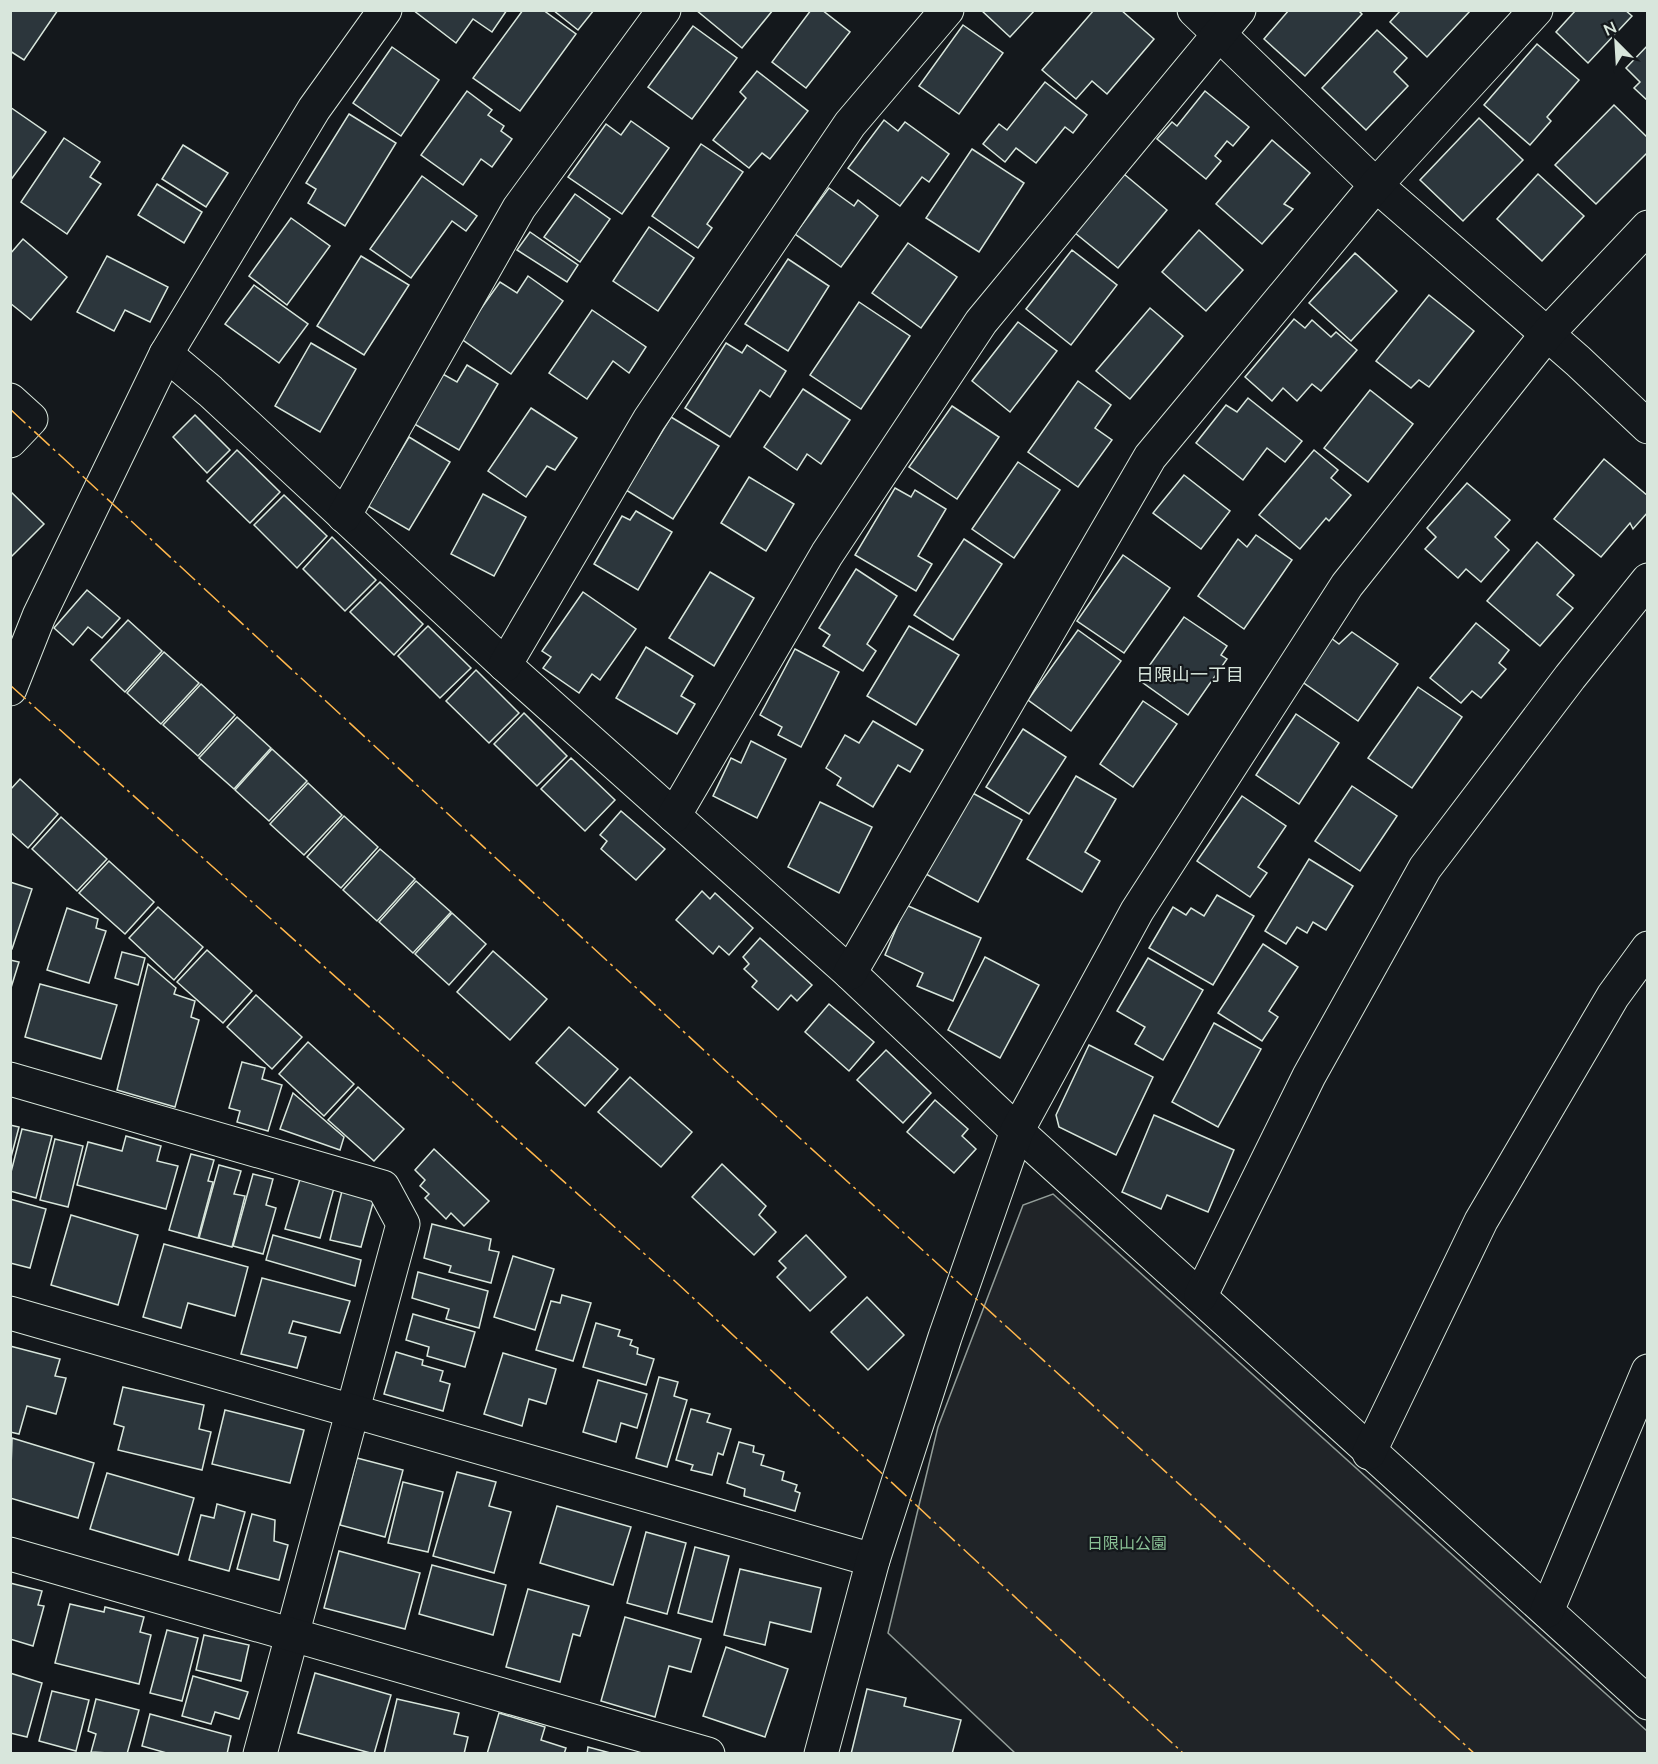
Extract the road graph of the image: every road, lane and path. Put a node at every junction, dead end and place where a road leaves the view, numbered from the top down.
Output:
1 (385, 10) edge
2 (664, 10) edge
3 (947, 10) edge
4 (1194, 10) edge
5 (1536, 10) edge
6 (1229, 21) edge
7 (1376, 184) junction
8 (1647, 227) edge
9 (1547, 334) junction
10 (166, 354) junction
11 (10, 400) edge
12 (1647, 427) edge
13 (10, 441) edge
14 (344, 516) junction
15 (1647, 580) edge
16 (505, 665) junction
17 (10, 689) edge
18 (674, 816) junction
19 (1647, 948) edge
20 (850, 973) junction
21 (10, 1079) edge
22 (1017, 1131) junction
23 (1201, 1295) junction
24 (10, 1313) edge
25 (1647, 1371) edge
26 (353, 1412) junction
27 (1369, 1453) junction
28 (10, 1554) edge
29 (873, 1560) junction
30 (1548, 1611) junction
31 (293, 1633) junction
32 (1647, 1702) edge
33 (260, 1754) edge
34 (708, 1754) edge
35 (821, 1754) edge

1 - 10 street
2 - 14 street
3 - 16 street
4 - 6 street
5 - 7 street
6 - 7 street
6 - 18 street
7 - 9 street
7 - 20 street
8 - 9 street
9 - 12 street
9 - 22 street
10 - 14 street
10 - 17 street
11 - 13 street
14 - 16 street
15 - 23 street
16 - 18 street
18 - 20 street
19 - 27 street
20 - 22 street
21 - 26 street
22 - 23 street
22 - 29 street
23 - 27 street
24 - 26 street
25 - 30 street
26 - 29 street
26 - 31 street
27 - 30 street
28 - 31 street
29 - 35 street
30 - 32 street
31 - 33 street
31 - 34 street

